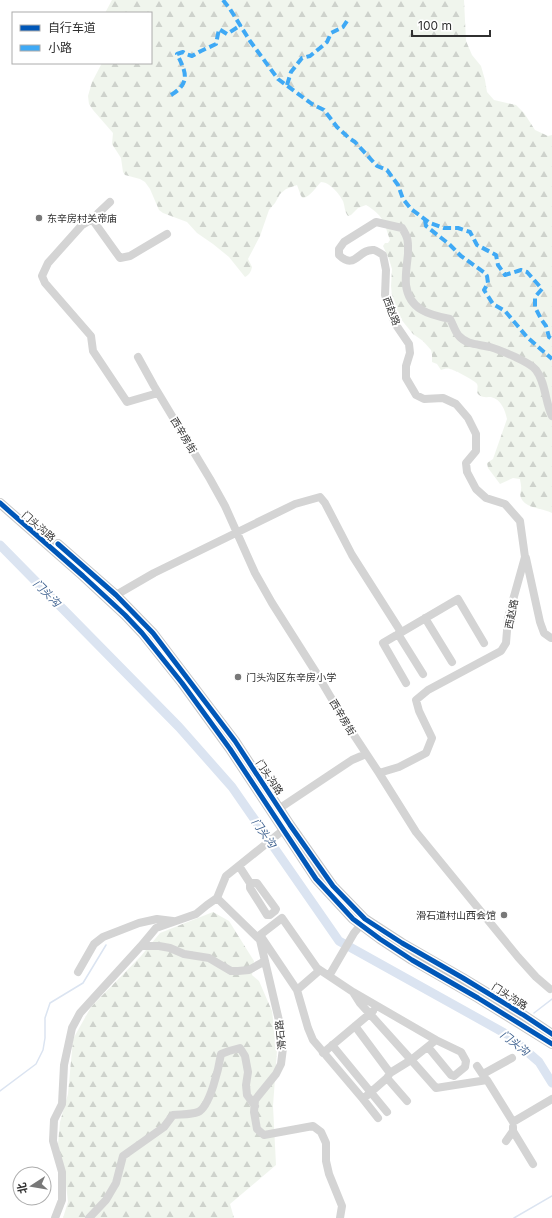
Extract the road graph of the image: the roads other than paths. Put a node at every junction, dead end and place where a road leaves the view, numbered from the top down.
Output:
1 (110, 202) dead end
2 (92, 219) junction
3 (167, 234) dead end
4 (138, 357) dead end
5 (158, 392) junction
6 (552, 416) edge
7 (0, 495) edge
8 (0, 504) edge
9 (237, 533) junction
10 (525, 557) junction
11 (113, 598) junction
12 (425, 618) junction
13 (400, 633) junction
14 (552, 638) edge
15 (484, 643) dead end
16 (452, 662) dead end
17 (423, 674) dead end
18 (406, 683) dead end
19 (366, 754) junction
20 (379, 773) junction
21 (280, 808) junction
22 (284, 830) junction
23 (239, 866) junction
24 (250, 883) dead end
25 (217, 898) junction
26 (173, 921) junction
27 (363, 922) junction
28 (141, 946) junction
29 (265, 961) junction
30 (320, 970) junction
31 (78, 972) dead end
32 (329, 976) junction
33 (550, 989) dead end
34 (297, 990) junction
35 (353, 992) junction
36 (378, 1006) junction
37 (370, 1013) junction
38 (355, 1026) junction
39 (552, 1034) edge
40 (436, 1040) junction
41 (552, 1044) edge
42 (332, 1045) junction
43 (428, 1047) junction
44 (323, 1053) junction
45 (512, 1058) dead end
46 (411, 1060) junction
47 (478, 1066) dead end
48 (389, 1076) junction
49 (485, 1077) junction
50 (372, 1092) junction
51 (363, 1099) junction
52 (551, 1100) edge
53 (407, 1101) dead end
54 (255, 1106) junction
55 (387, 1112) dead end
56 (378, 1118) dead end
57 (513, 1122) junction
58 (513, 1131) junction
59 (506, 1141) dead end
60 (533, 1164) dead end
61 (55, 1218) edge
62 (89, 1218) edge
63 (340, 1218) edge

1 - 2 street
2 - 3 street
2 - 5 street
4 - 5 street, 西辛房街
5 - 9 street, 西辛房街
6 - 10 street, 西赵路
7 - 11 main road, 门头沟路
8 - 11 main road, 门头沟路
9 - 11 street
9 - 13 street
9 - 19 street, 西辛房街
10 - 14 street
10 - 20 street, 西赵路
11 - 21 main road, 门头沟路
11 - 22 main road, 门头沟路
12 - 13 street
12 - 15 street
12 - 16 street
13 - 17 street
13 - 18 street
19 - 20 street, 西辛房街
19 - 21 street
20 - 33 street, 西辛房街
21 - 22 main road, 门头沟路
22 - 23 street
22 - 27 main road, 门头沟路
23 - 24 street
23 - 25 street
25 - 26 street
25 - 29 street, 滑石路
26 - 28 street
26 - 31 street
27 - 32 street
27 - 39 main road, 门头沟路
27 - 41 main road, 门头沟路
28 - 29 street
28 - 61 street
29 - 54 street, 滑石路
30 - 32 street
30 - 34 street
30 - 34 street
32 - 35 street
34 - 44 street
35 - 36 street
35 - 37 street
36 - 37 street
36 - 40 street
37 - 38 street
37 - 46 street
38 - 42 street
38 - 48 street
40 - 43 street
40 - 43 street
42 - 44 street
42 - 50 street
43 - 46 street
44 - 51 street
45 - 49 street
46 - 48 street
46 - 49 street
47 - 49 street
48 - 50 street
48 - 53 street
49 - 57 street
50 - 51 street
50 - 55 street
51 - 56 street
52 - 57 street
54 - 62 street
54 - 63 street
57 - 58 street
58 - 59 street
58 - 60 street

